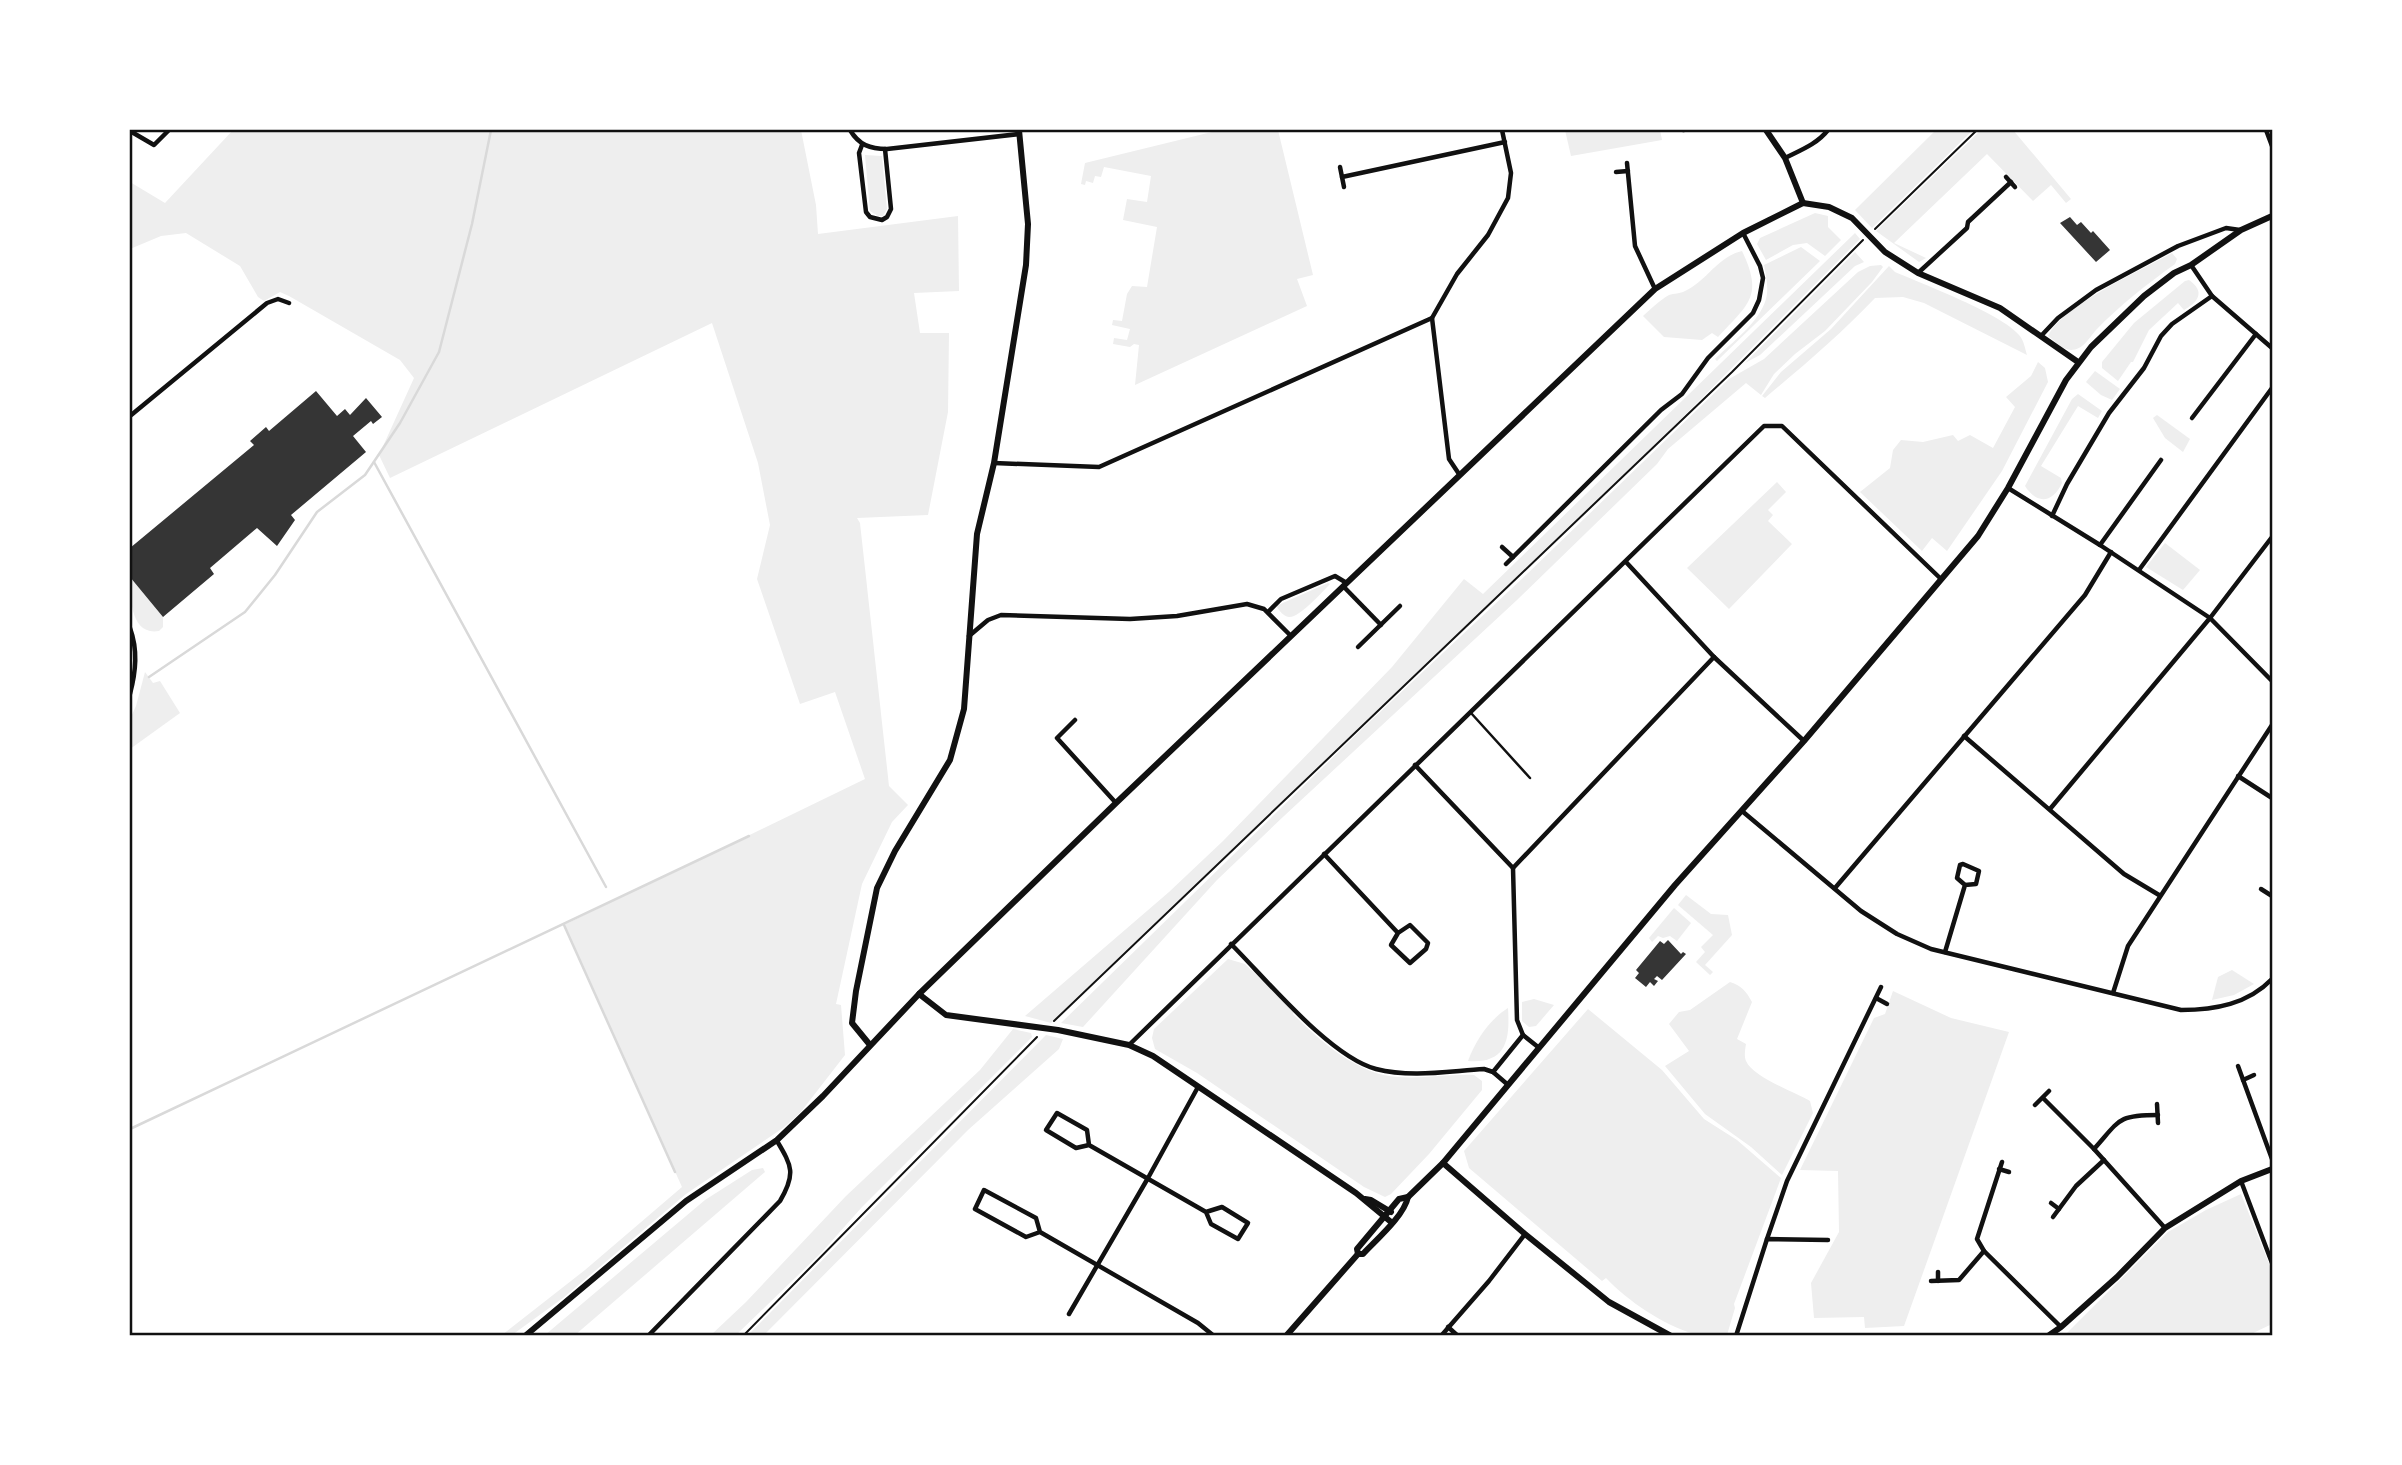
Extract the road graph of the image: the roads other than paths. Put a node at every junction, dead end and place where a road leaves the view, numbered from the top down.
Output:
1 (169, 130) edge
2 (850, 130) edge
3 (1502, 130) edge
4 (1766, 130) edge
5 (1828, 130) edge
6 (2266, 130) edge
7 (130, 131) edge
8 (1019, 132) edge
9 (1505, 142) junction
10 (862, 145) junction
11 (2273, 146) edge
12 (885, 149) junction
13 (1785, 158) junction
14 (1627, 163) dead end
15 (1340, 167) dead end
16 (1628, 171) junction
17 (1616, 172) dead end
18 (1342, 177) junction
19 (2006, 177) dead end
20 (1344, 187) dead end
21 (1803, 204) junction
22 (2273, 216) edge
23 (2241, 230) junction
24 (1743, 233) junction
25 (2191, 265) junction
26 (1918, 274) junction
27 (1655, 289) junction
28 (2213, 296) junction
29 (289, 303) dead end
30 (1432, 318) junction
31 (2256, 334) junction
32 (2041, 336) junction
33 (2273, 348) edge
34 (2078, 362) junction
35 (2273, 388) edge
36 (130, 416) edge
37 (2192, 418) dead end
38 (2161, 460) dead end
39 (994, 463) junction
40 (1459, 474) junction
41 (2008, 488) junction
42 (2052, 516) junction
43 (2273, 537) edge
44 (2101, 545) junction
45 (1502, 547) dead end
46 (2111, 552) junction
47 (1513, 557) junction
48 (1626, 562) junction
49 (1506, 564) dead end
50 (2139, 570) junction
51 (1941, 579) junction
52 (1343, 584) junction
53 (1400, 606) dead end
54 (1268, 612) junction
55 (2210, 618) junction
56 (1381, 625) junction
57 (130, 628) edge
58 (969, 633) junction
59 (1290, 635) junction
60 (1359, 647) dead end
61 (1714, 657) junction
62 (2273, 681) edge
63 (130, 694) edge
64 (1469, 711) junction
65 (1075, 720) dead end
66 (2273, 725) edge
67 (1964, 736) junction
68 (1804, 741) junction
69 (1415, 765) junction
70 (2238, 776) junction
71 (1530, 778) dead end
72 (2273, 797) edge
73 (1116, 803) junction
74 (2050, 809) junction
75 (1742, 811) junction
76 (1324, 854) junction
77 (1513, 868) junction
78 (1965, 885) junction
79 (1835, 888) junction
80 (2261, 889) dead end
81 (2159, 895) junction
82 (2273, 896) edge
83 (1398, 933) junction
84 (1231, 944) junction
85 (1945, 952) junction
86 (2273, 979) edge
87 (1881, 987) dead end
88 (2113, 993) junction
89 (919, 994) junction
90 (1876, 998) junction
91 (1887, 1004) dead end
92 (1523, 1035) junction
93 (870, 1045) junction
94 (1129, 1045) junction
95 (1538, 1047) junction
96 (2238, 1066) dead end
97 (1493, 1072) junction
98 (2254, 1075) dead end
99 (2243, 1080) junction
100 (1507, 1084) junction
101 (1198, 1086) junction
102 (2049, 1091) dead end
103 (2043, 1098) junction
104 (2157, 1104) dead end
105 (2035, 1105) dead end
106 (2158, 1115) junction
107 (2158, 1123) dead end
108 (777, 1140) junction
109 (1089, 1145) junction
110 (2094, 1149) junction
111 (2273, 1158) edge
112 (2104, 1160) junction
113 (2001, 1162) dead end
114 (1443, 1163) junction
115 (1999, 1169) junction
116 (2273, 1169) edge
117 (2009, 1172) dead end
118 (1148, 1178) junction
119 (2241, 1181) junction
120 (1408, 1197) junction
121 (2051, 1203) dead end
122 (2059, 1209) junction
123 (1206, 1212) junction
124 (1387, 1214) junction
125 (2053, 1217) dead end
126 (1394, 1219) junction
127 (2165, 1228) junction
128 (1040, 1232) junction
129 (1525, 1234) junction
130 (1767, 1239) junction
131 (1828, 1240) dead end
132 (1984, 1251) junction
133 (1358, 1254) junction
134 (2273, 1263) edge
135 (1097, 1266) junction
136 (1938, 1272) dead end
137 (1931, 1281) dead end
138 (1938, 1281) junction
139 (1069, 1314) dead end
140 (1448, 1327) junction
141 (2061, 1327) junction
142 (524, 1335) edge
143 (648, 1335) edge
144 (1213, 1335) edge
145 (1286, 1335) edge
146 (1441, 1335) edge
147 (1458, 1335) edge
148 (1671, 1335) edge
149 (1736, 1335) edge
150 (2048, 1335) edge

1 - 7 street
2 - 10 street
3 - 9 street
4 - 13 street
5 - 13 street
6 - 11 street
8 - 12 street
8 - 39 street
9 - 18 street
9 - 30 street
10 - 12 street
10 - 12 street
13 - 21 street
14 - 16 street
15 - 18 street
16 - 17 street
16 - 27 street
18 - 20 street
19 - 26 street
21 - 24 street
21 - 26 street
22 - 23 street
23 - 25 street
23 - 32 street
24 - 27 street
24 - 47 street
25 - 28 street
25 - 34 street
26 - 32 street
27 - 40 street
28 - 31 street
28 - 42 street
29 - 36 street
30 - 39 street
30 - 40 street
31 - 33 street
31 - 37 street
32 - 34 street
34 - 41 street
35 - 50 street
38 - 44 street
39 - 58 street
40 - 52 street
41 - 42 street
41 - 51 street
42 - 44 street
43 - 55 street
44 - 46 street
45 - 47 street
46 - 50 street
46 - 67 street
47 - 49 street
48 - 51 street
48 - 61 street
48 - 64 street
50 - 55 street
51 - 68 street
52 - 54 street
52 - 56 street
52 - 59 street
53 - 56 street
54 - 58 street
54 - 59 street
55 - 62 street
55 - 74 street
56 - 60 street
57 - 63 street
58 - 93 street
59 - 73 street
61 - 68 street
61 - 77 street
64 - 69 street
64 - 71 lane
65 - 73 street
66 - 70 street
67 - 74 street
67 - 79 street
68 - 75 street
69 - 76 street
69 - 77 street
70 - 72 street
70 - 81 street
73 - 89 street
74 - 81 street
75 - 79 street
75 - 95 street
76 - 83 street
76 - 84 street
77 - 92 street
78 - 78 street
78 - 85 street
79 - 85 street
80 - 82 street
81 - 88 street
83 - 83 street
84 - 94 street
84 - 97 street
85 - 88 street
86 - 88 street
87 - 90 street
89 - 93 street
89 - 94 street
90 - 91 street
90 - 130 street
92 - 95 street
92 - 97 street
93 - 108 street
94 - 101 street
95 - 100 street
96 - 99 street
97 - 100 street
98 - 99 street
99 - 111 street
100 - 114 street
101 - 118 street
101 - 124 street
102 - 103 street
103 - 105 street
103 - 110 street
104 - 106 street
106 - 107 street
106 - 110 street
108 - 142 street
108 - 143 street
109 - 109 street
109 - 118 street
110 - 112 street
112 - 122 street
112 - 127 street
113 - 115 street
114 - 120 street
114 - 129 street
115 - 117 street
115 - 132 street
116 - 119 street
118 - 123 street
118 - 135 street
119 - 127 street
119 - 134 street
120 - 124 street
120 - 126 street
121 - 122 street
122 - 125 street
123 - 123 street
124 - 126 street
124 - 133 street
126 - 133 street
127 - 141 street
128 - 128 street
128 - 135 street
129 - 140 street
129 - 148 street
130 - 131 street
130 - 149 street
132 - 138 street
132 - 141 street
133 - 145 street
135 - 139 street
135 - 144 street
136 - 138 street
137 - 138 street
140 - 146 street
140 - 147 street
141 - 150 street

